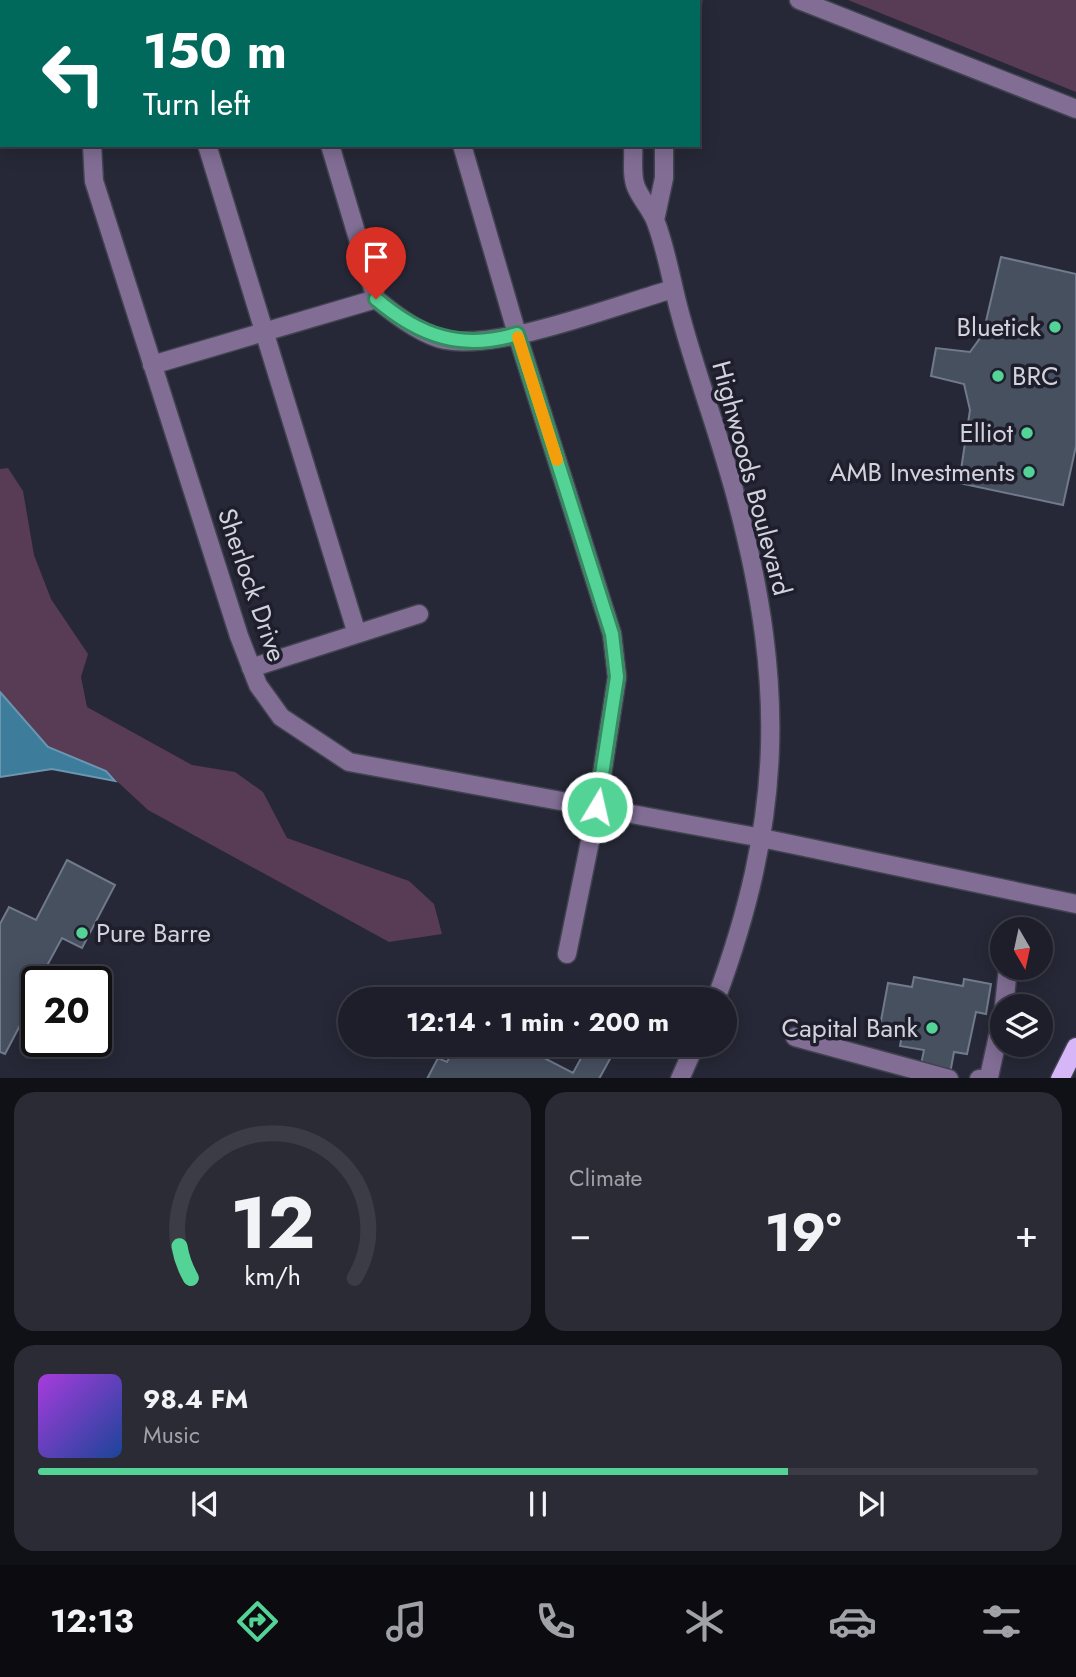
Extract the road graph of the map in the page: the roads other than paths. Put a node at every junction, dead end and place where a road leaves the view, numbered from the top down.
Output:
1 (799, 0) edge
2 (1076, 109) edge
3 (92, 147) edge
4 (208, 147) edge
5 (331, 147) edge
6 (462, 147) edge
7 (634, 147) edge
8 (664, 147) edge
9 (655, 220) junction
10 (673, 289) junction
11 (376, 299) junction
12 (263, 332) junction
13 (517, 334) junction
14 (152, 365) junction
15 (418, 614) dead end
16 (357, 634) junction
17 (251, 668) junction
18 (597, 807) junction
19 (762, 838) junction
20 (1076, 904) edge
21 (567, 954) dead end
22 (720, 987) edge
23 (795, 1037) dead end
24 (1076, 1047) edge
25 (690, 1057) edge
26 (993, 1057) edge
27 (680, 1078) edge
28 (945, 1078) edge
29 (984, 1078) edge
30 (1060, 1078) edge

1 - 2 street
3 - 14 street, Sherlock Drive
4 - 12 street
5 - 11 street
6 - 13 street
7 - 9 street, Highwoods Boulevard
8 - 9 street, Highwoods Boulevard
9 - 10 street, Highwoods Boulevard
10 - 13 street
10 - 19 street, Highwoods Boulevard
11 - 12 street
11 - 13 street
12 - 14 street
12 - 16 street
13 - 18 street
14 - 17 street, Sherlock Drive
15 - 16 street
16 - 17 street
17 - 18 street, Sherlock Drive
18 - 19 street, Sherlock Drive
18 - 21 street
19 - 20 street, Sherlock Drive
19 - 22 street, Highwoods Boulevard
23 - 28 street
24 - 30 main road
25 - 27 street
26 - 29 street

